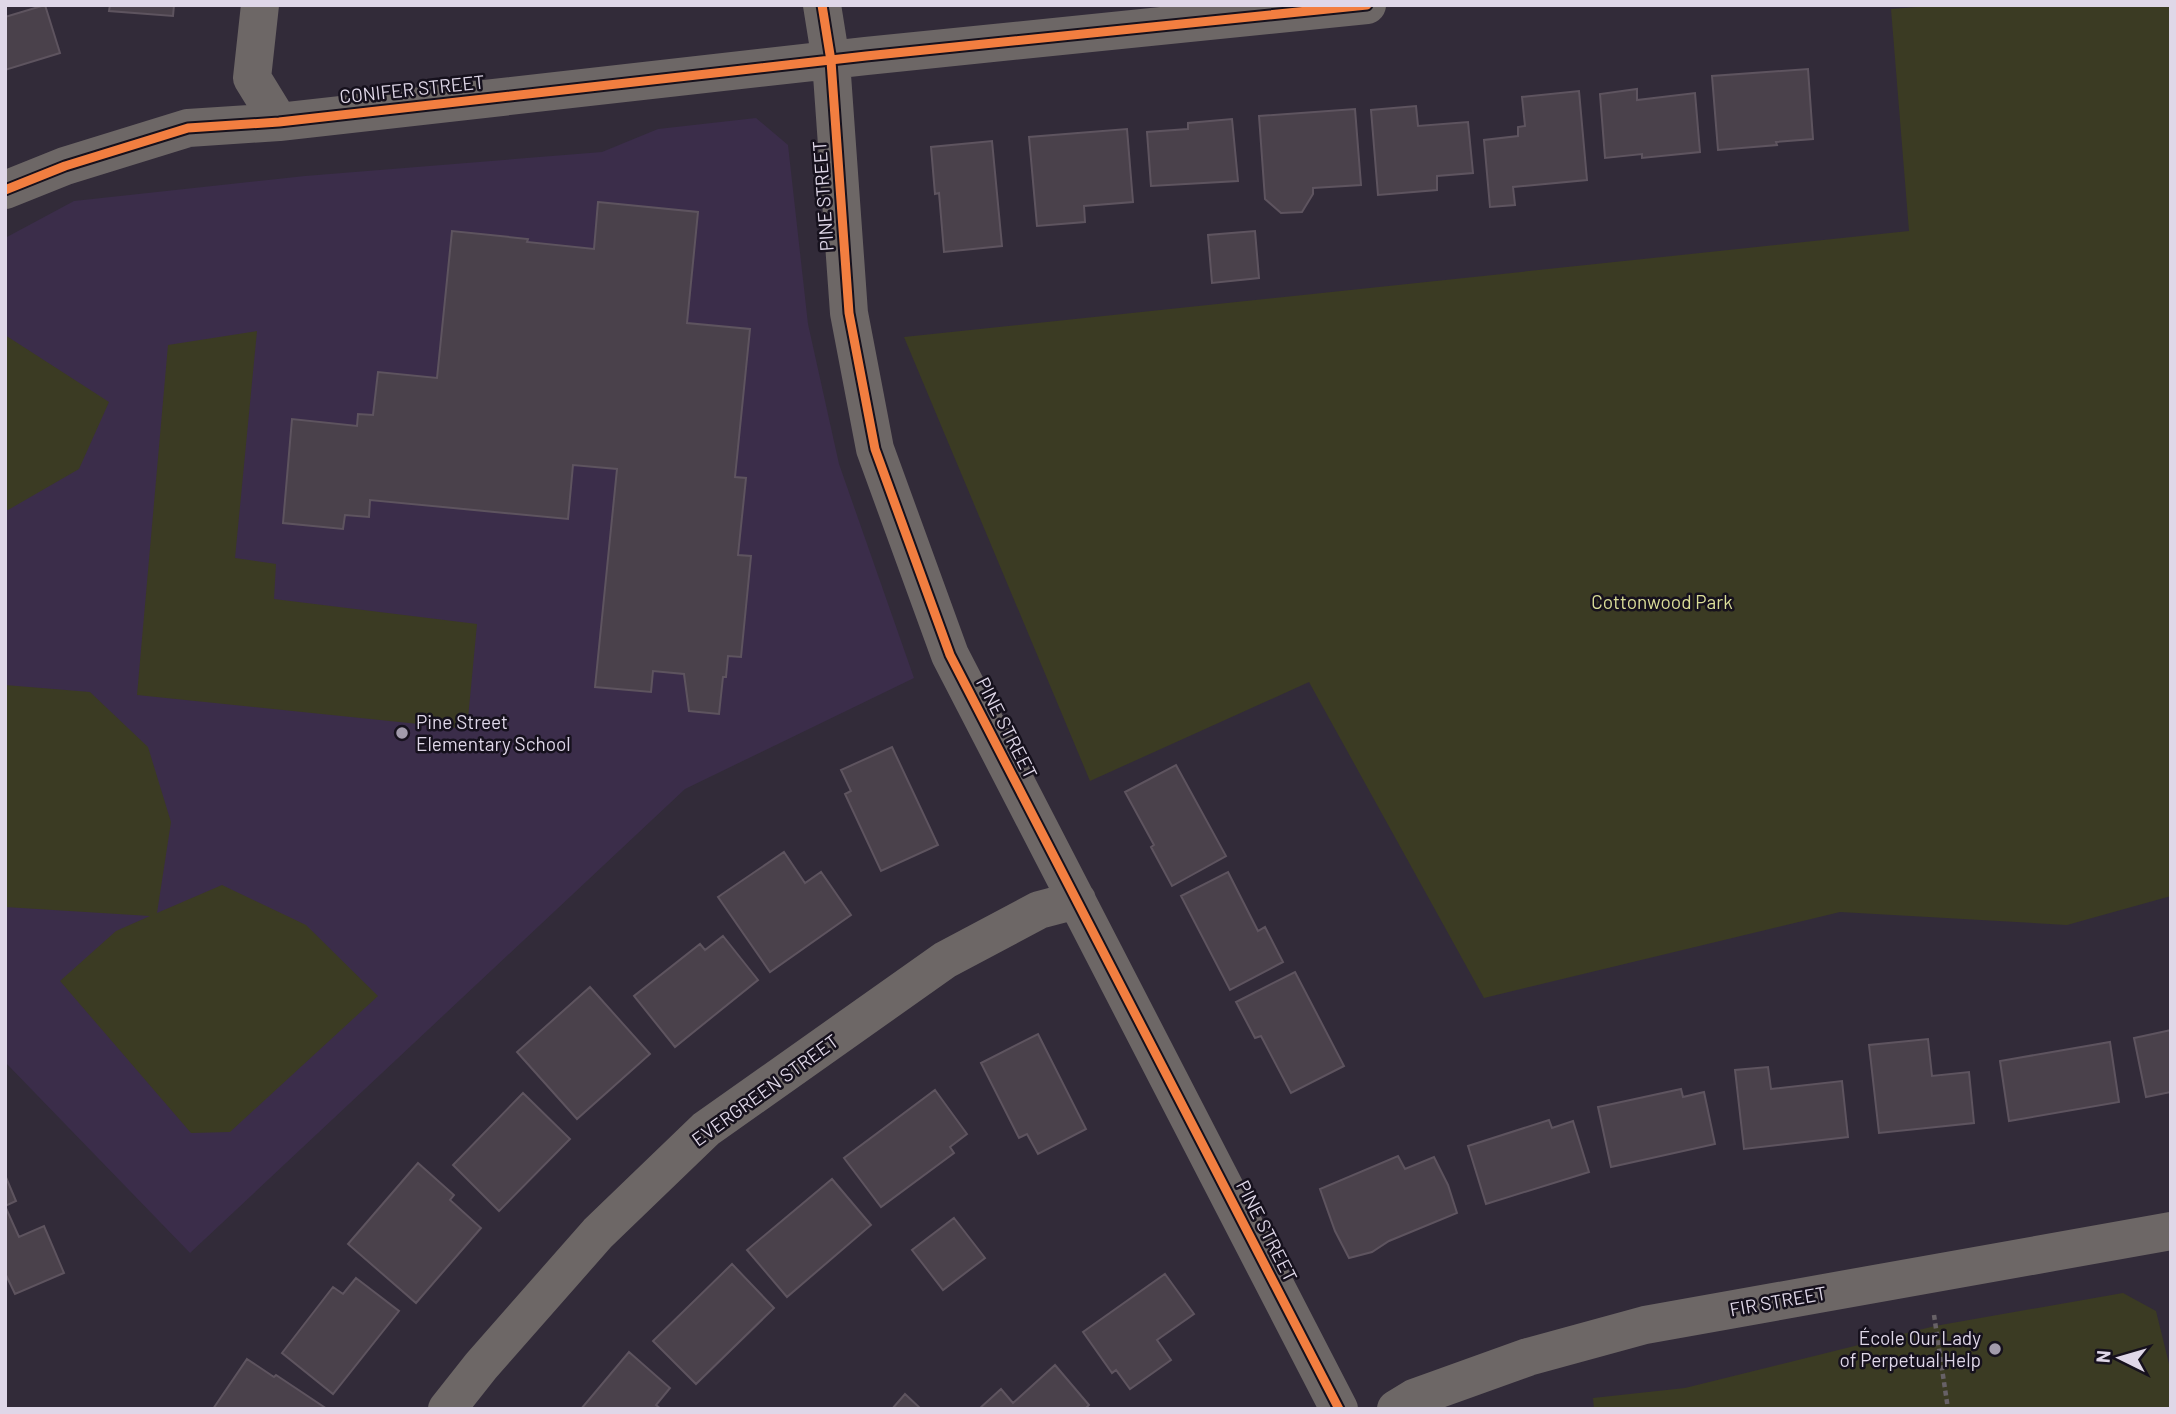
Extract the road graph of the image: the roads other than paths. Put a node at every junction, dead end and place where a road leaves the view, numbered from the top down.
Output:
1 (260, 5) edge
2 (822, 5) edge
3 (1367, 5) edge
4 (831, 61) junction
5 (279, 122) junction
6 (5, 190) edge
7 (1077, 900) junction
8 (2171, 1231) edge
9 (447, 1409) edge
10 (1339, 1409) edge
11 (1396, 1409) edge

1 - 5 street
2 - 4 street, PINE STREET
3 - 4 street, CONIFER STREET
4 - 5 street, CONIFER STREET
4 - 7 street, PINE STREET
5 - 6 street, CONIFER STREET
7 - 9 street, EVERGREEN STREET
7 - 10 street, PINE STREET
8 - 11 street, FIR STREET

